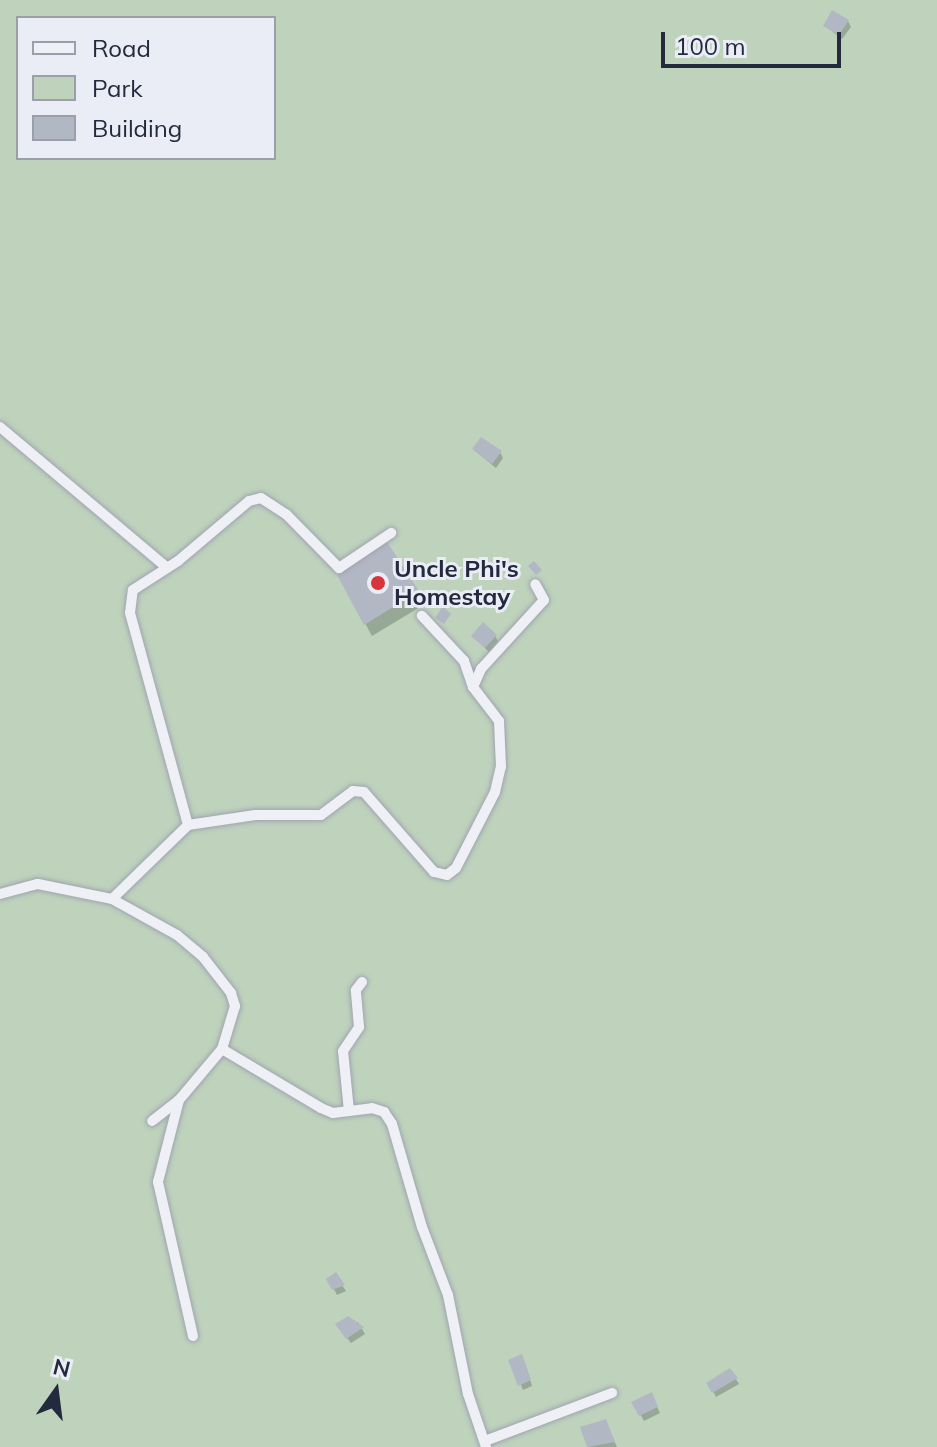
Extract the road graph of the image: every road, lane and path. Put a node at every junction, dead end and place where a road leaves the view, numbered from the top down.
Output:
1 (0, 427) edge
2 (391, 533) dead end
3 (165, 566) junction
4 (535, 584) dead end
5 (422, 616) dead end
6 (473, 687) junction
7 (188, 825) junction
8 (0, 894) edge
9 (112, 899) junction
10 (362, 982) dead end
11 (222, 1049) junction
12 (179, 1100) junction
13 (349, 1111) junction
14 (152, 1121) dead end
15 (193, 1336) dead end
16 (612, 1393) dead end
17 (485, 1444) edge

1 - 3 street
2 - 3 street
3 - 7 street
4 - 6 street
5 - 6 street
6 - 7 street
7 - 9 street
8 - 9 street
9 - 11 street
10 - 13 street
11 - 12 street
11 - 13 street
12 - 14 street
12 - 15 street
13 - 17 street
16 - 17 street

